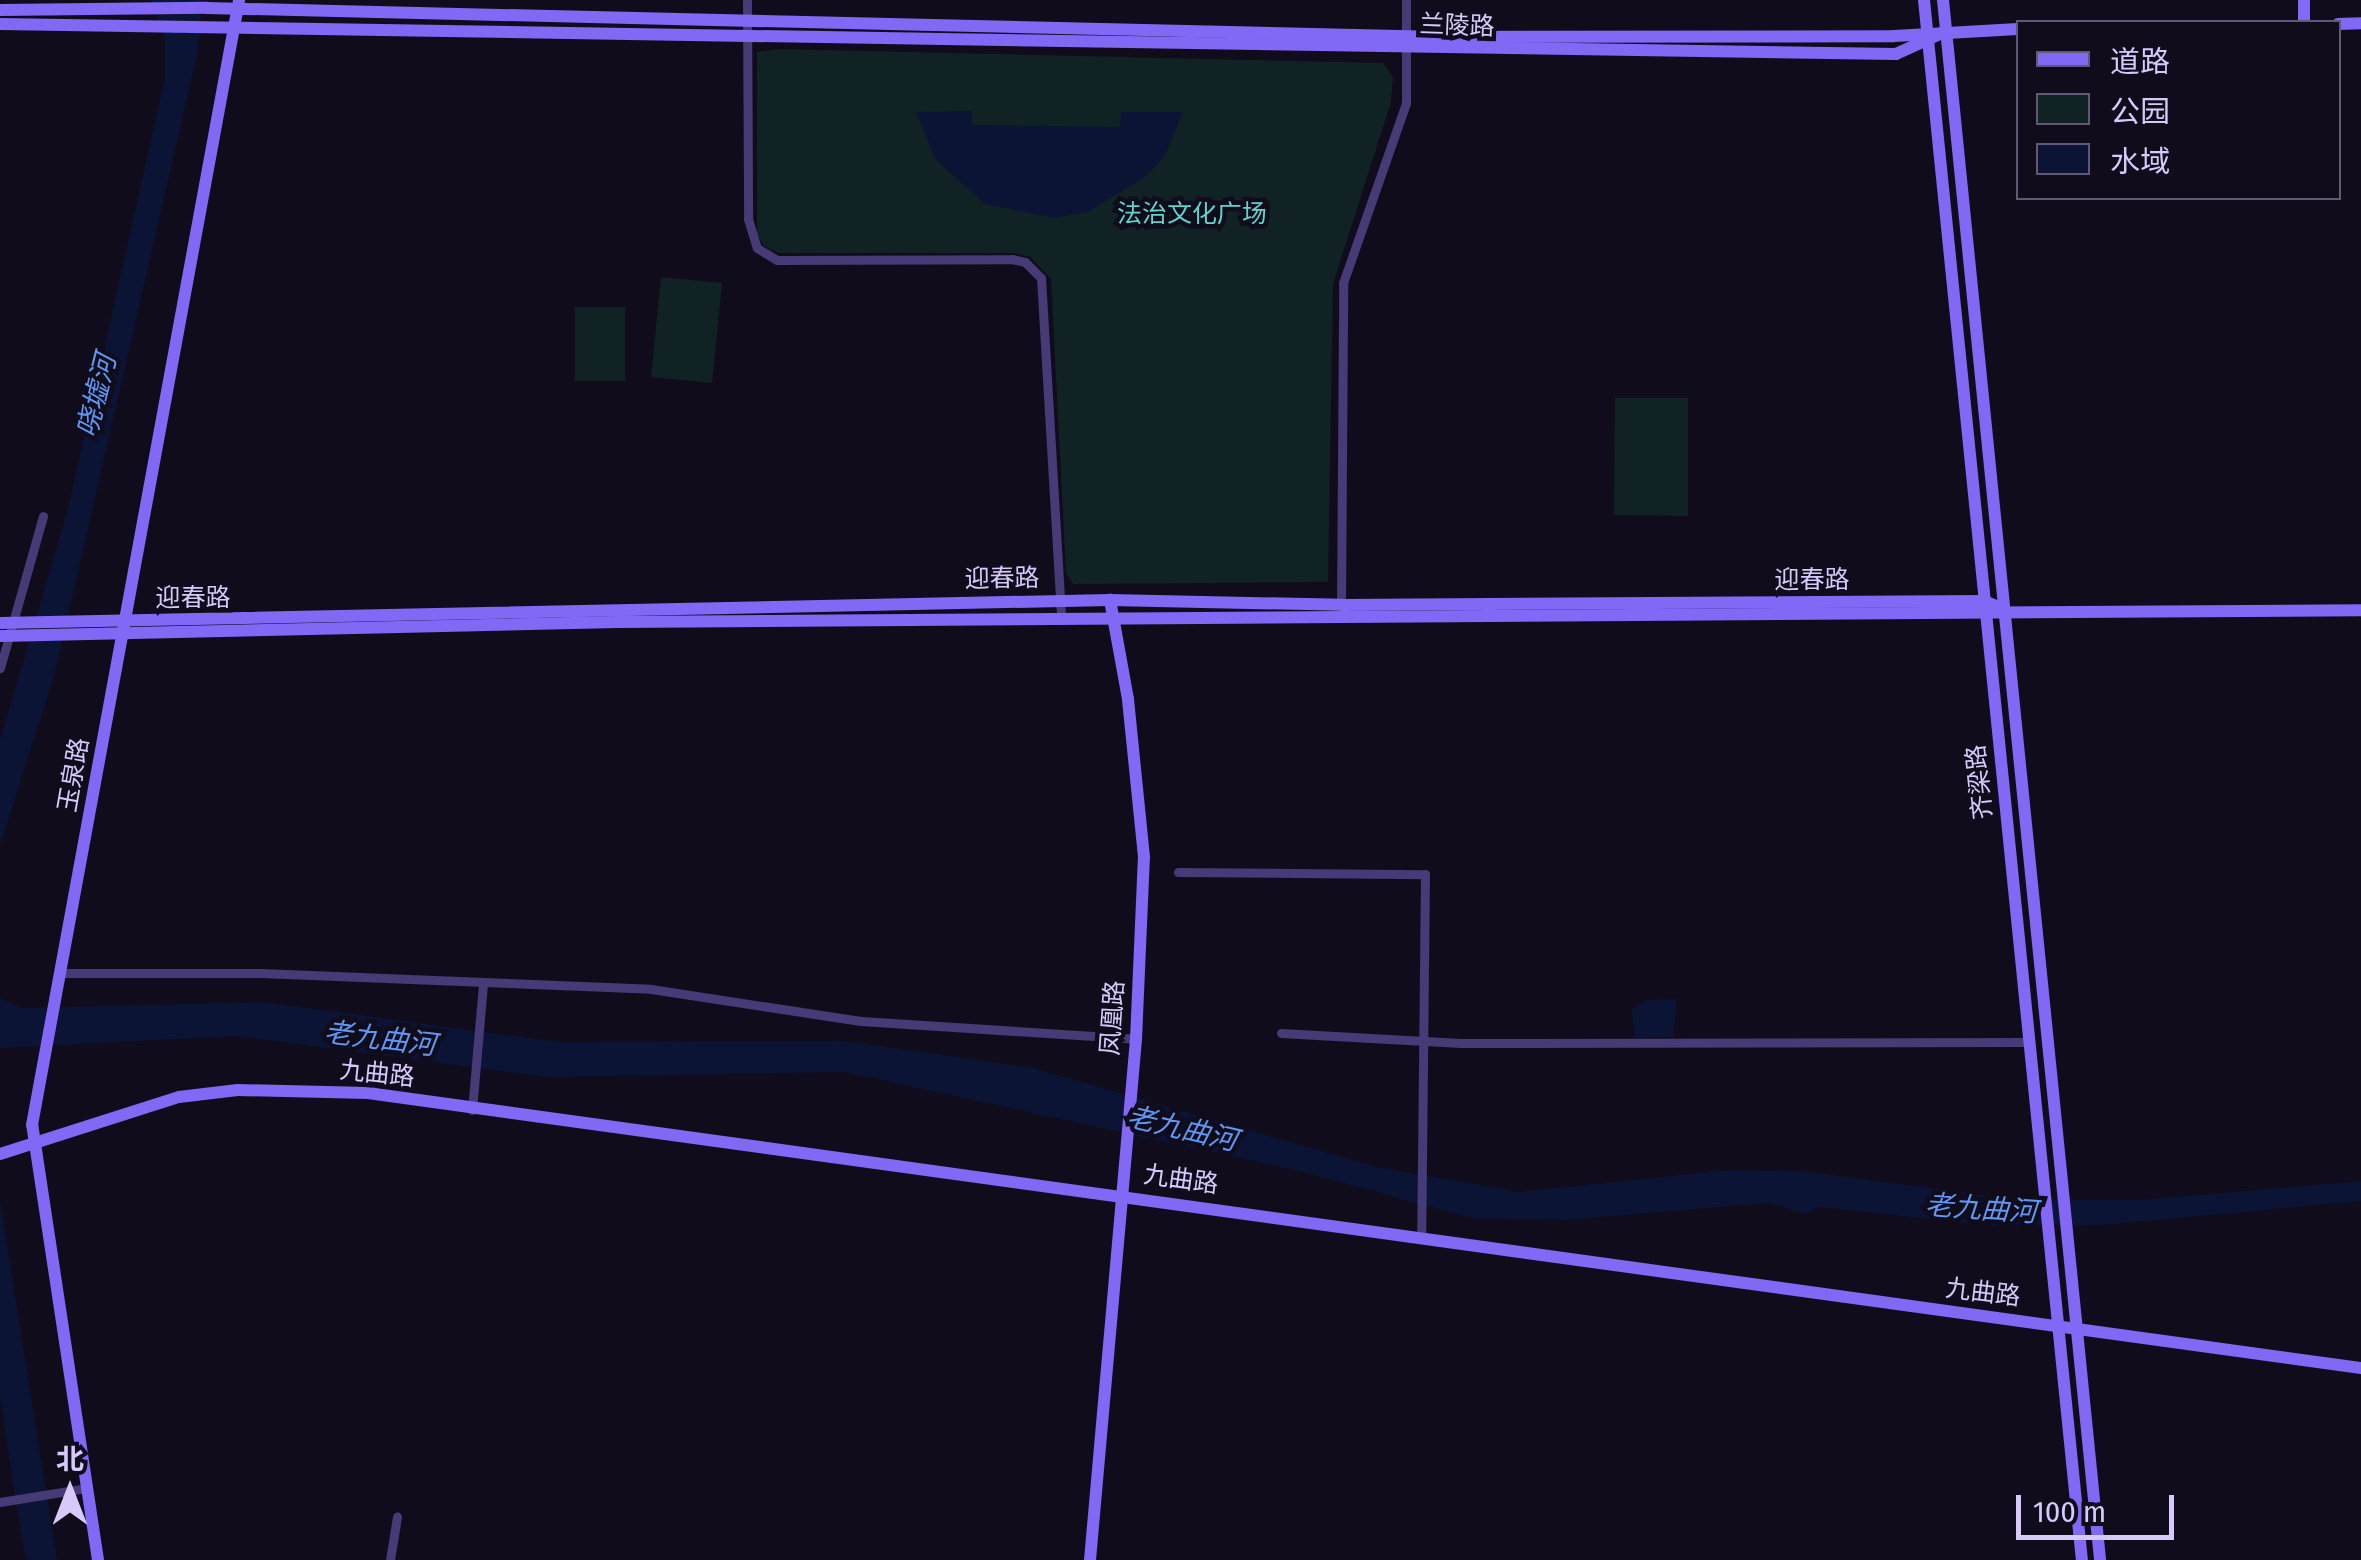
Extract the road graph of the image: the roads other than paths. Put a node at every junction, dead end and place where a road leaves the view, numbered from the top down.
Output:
1 (746, 0) edge
2 (1406, 0) edge
3 (1924, 0) edge
4 (1943, 0) edge
5 (239, 4) edge
6 (0, 10) edge
7 (152, 16) junction
8 (0, 24) edge
9 (235, 24) junction
10 (747, 26) junction
11 (2016, 29) edge
12 (1946, 30) junction
13 (1927, 38) junction
14 (1406, 40) junction
15 (43, 516) dead end
16 (1060, 600) junction
17 (1110, 600) junction
18 (1984, 601) junction
19 (1342, 605) junction
20 (2004, 609) junction
21 (2361, 610) edge
22 (1985, 616) junction
23 (1061, 619) junction
24 (1114, 620) junction
25 (1341, 621) junction
26 (0, 623) edge
27 (124, 627) junction
28 (16, 630) edge
29 (0, 668) edge
30 (1178, 872) dead end
31 (2036, 930) junction
32 (2018, 931) junction
33 (61, 973) junction
34 (484, 983) junction
35 (1281, 1033) dead end
36 (1424, 1038) junction
37 (1136, 1039) junction
38 (2029, 1042) junction
39 (472, 1110) junction
40 (33, 1142) junction
41 (0, 1154) edge
42 (1122, 1195) junction
43 (1421, 1238) junction
44 (2058, 1326) junction
45 (2076, 1328) junction
46 (2361, 1368) edge
47 (86, 1488) junction
48 (3, 1501) edge
49 (397, 1518) dead end
50 (98, 1560) edge
51 (390, 1560) edge
52 (1090, 1560) edge
53 (2082, 1560) edge
54 (2100, 1560) edge

1 - 10 street
2 - 14 street
3 - 13 street, 齐梁路
4 - 12 street, 齐梁路
5 - 7 street, 兰陵路
5 - 9 street, 玉泉路
5 - 10 street, 兰陵路
6 - 7 street, 兰陵路
7 - 8 street, 兰陵路
7 - 9 street, 兰陵路
9 - 10 street, 兰陵路
9 - 27 street, 玉泉路
10 - 14 street, 兰陵路
10 - 16 street
11 - 12 street, 兰陵路
12 - 13 street, 兰陵路
12 - 20 street, 齐梁路
13 - 14 street, 兰陵路
13 - 18 street, 齐梁路
14 - 19 street
15 - 28 street
16 - 17 street, 迎春路
16 - 23 street
16 - 27 street, 迎春路
17 - 19 street, 迎春路
17 - 24 street, 凤凰路
18 - 19 street, 迎春路
18 - 20 street, 迎春路
18 - 22 street, 齐梁路
19 - 25 street
20 - 21 street, 迎春路
20 - 22 street, 迎春路
20 - 31 street, 齐梁路
22 - 25 street, 迎春路
22 - 32 street, 齐梁路
23 - 24 street, 迎春路
23 - 27 street, 迎春路
24 - 25 street, 迎春路
24 - 37 street, 凤凰路
26 - 28 street, 迎春路
27 - 28 street, 迎春路
27 - 33 street, 玉泉路
28 - 29 street
30 - 36 street
31 - 32 street
31 - 45 street, 齐梁路
32 - 38 street, 齐梁路
33 - 34 street
33 - 40 street, 玉泉路
34 - 37 street
34 - 39 street
35 - 36 street
36 - 38 street
36 - 43 street
37 - 42 street, 凤凰路
38 - 44 street, 齐梁路
39 - 40 street, 九曲路
39 - 42 street, 九曲路
40 - 41 street, 九曲路
40 - 47 street, 玉泉路
42 - 43 street, 九曲路
42 - 52 street, 凤凰路
43 - 44 street, 九曲路
44 - 45 street, 九曲路
44 - 53 street, 齐梁路
45 - 46 street, 九曲路
45 - 54 street, 齐梁路
47 - 48 street
47 - 50 street, 玉泉路
49 - 51 street

